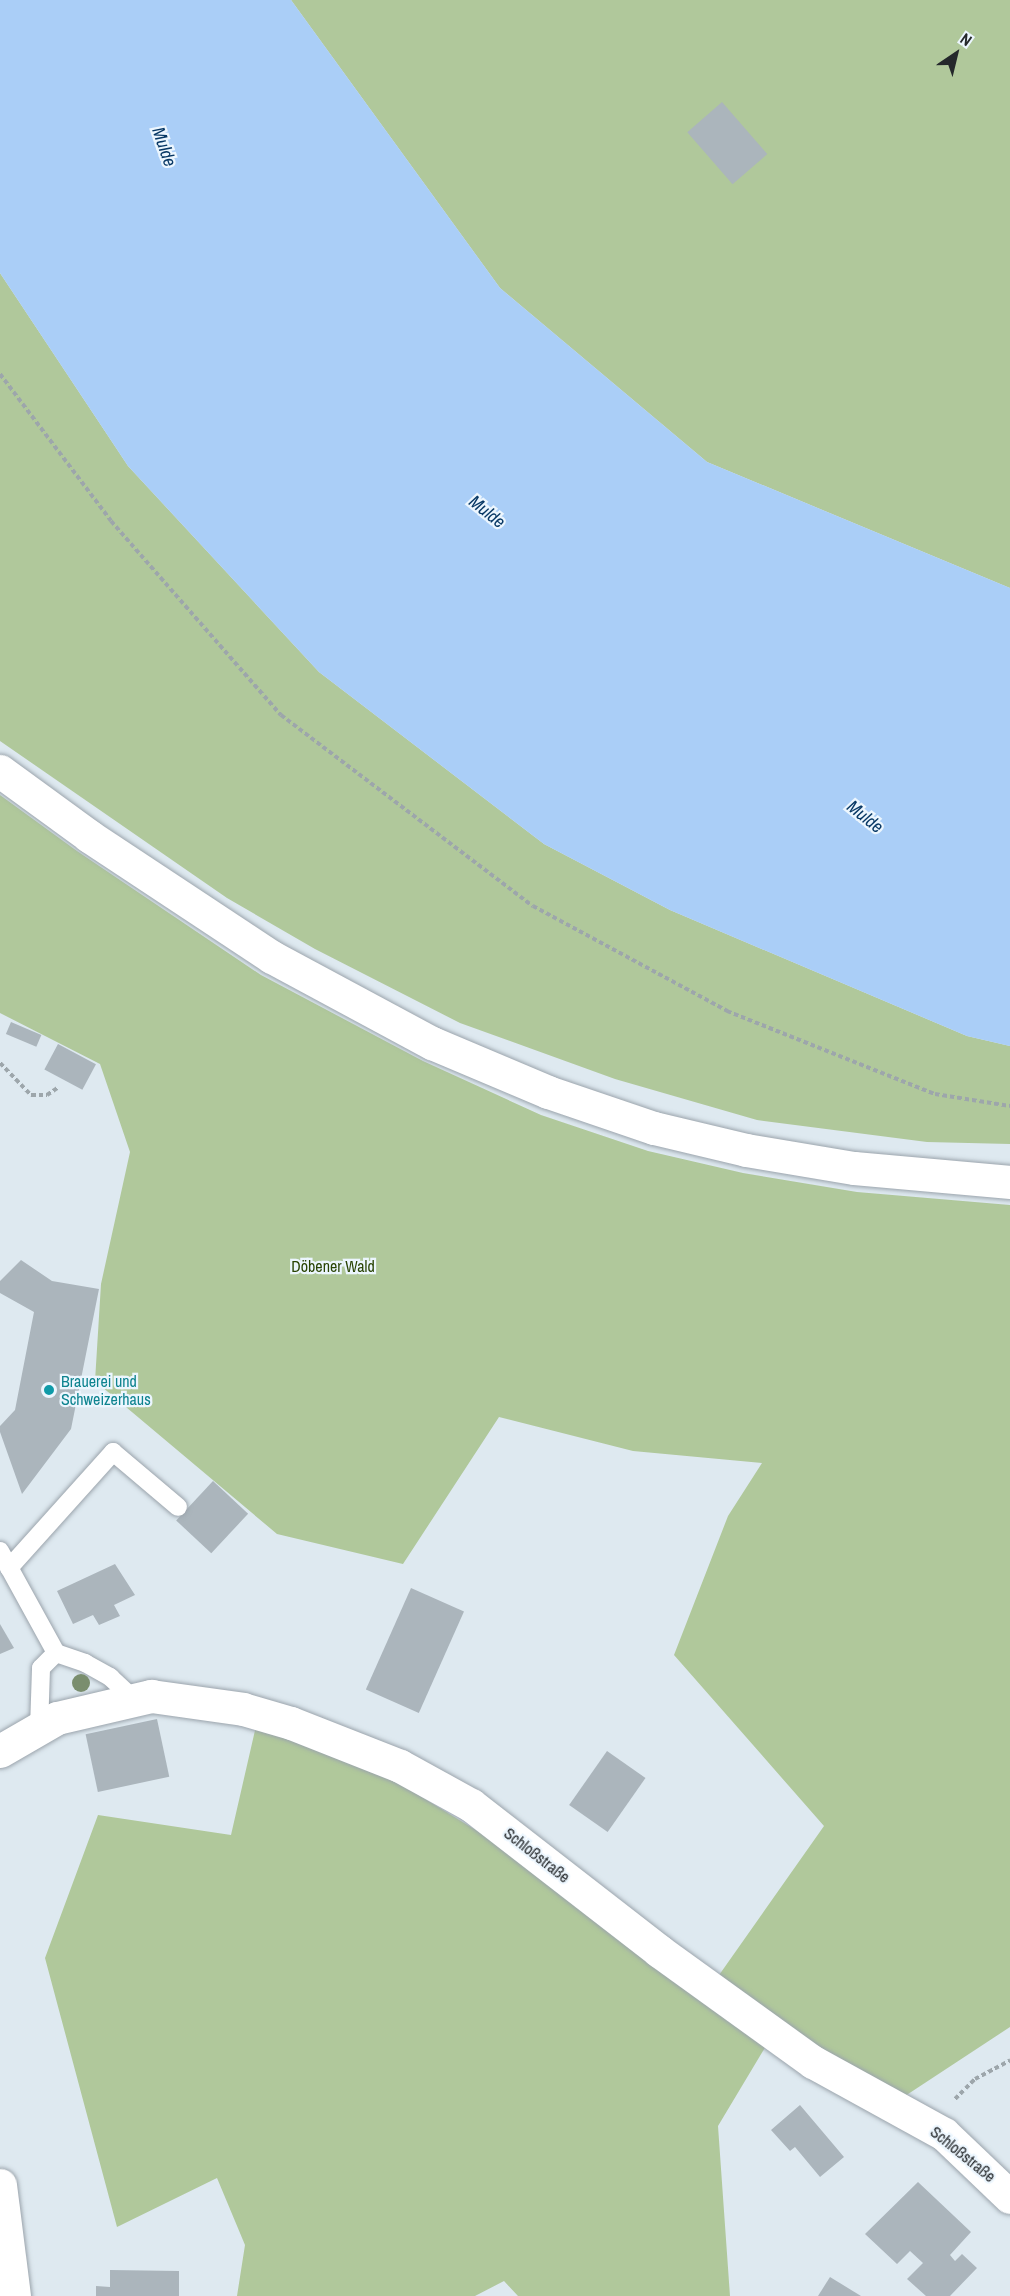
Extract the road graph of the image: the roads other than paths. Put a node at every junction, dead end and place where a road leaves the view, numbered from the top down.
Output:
1 (0, 771) edge
2 (1010, 1182) edge
3 (178, 1507) dead end
4 (0, 1551) edge
5 (9, 1568) junction
6 (56, 1653) junction
7 (134, 1699) junction
8 (39, 1729) junction
9 (0, 1751) edge
10 (0, 2185) edge
11 (1010, 2197) edge
12 (14, 2296) edge

1 - 2 street
3 - 5 lane
4 - 5 lane
5 - 6 lane
6 - 7 lane
6 - 8 lane
7 - 8 street, Schloßstraße
7 - 11 street, Schloßstraße
8 - 9 street, Schloßstraße
10 - 12 street

